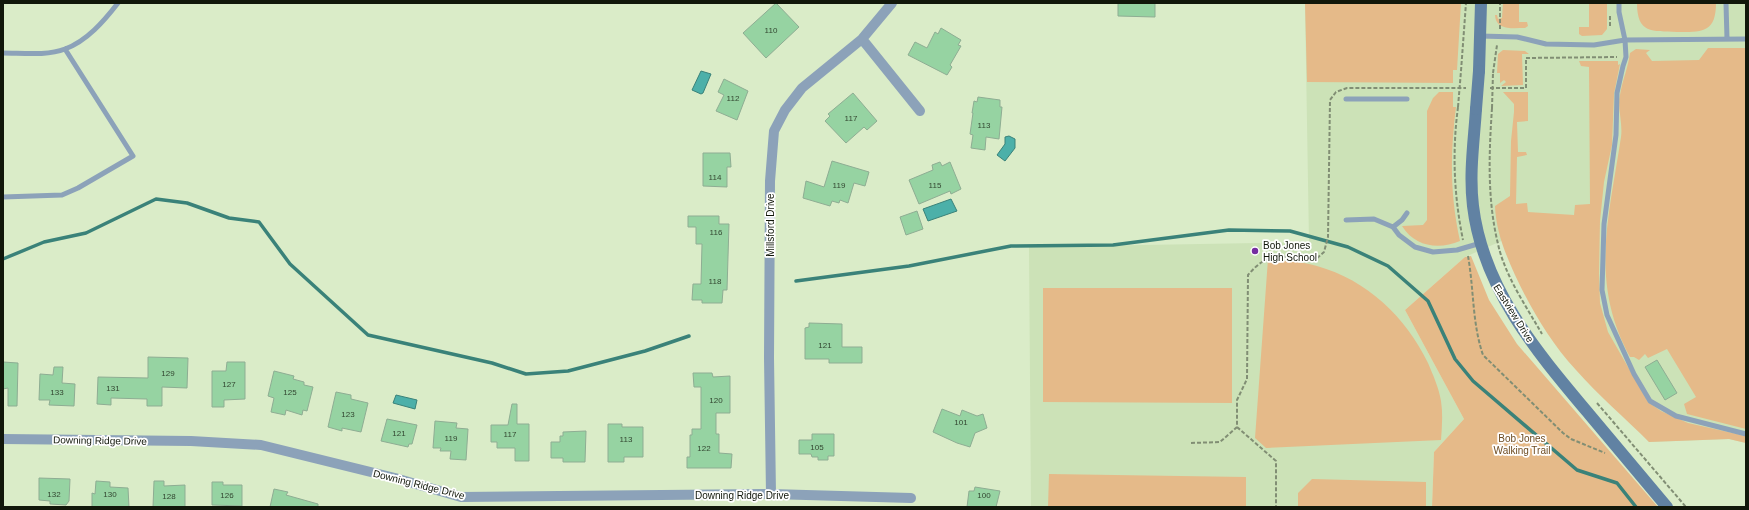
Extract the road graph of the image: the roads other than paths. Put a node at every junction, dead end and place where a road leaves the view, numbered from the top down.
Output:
1 (118, 3) edge
2 (892, 3) edge
3 (1482, 3) edge
4 (1619, 3) edge
5 (1726, 3) edge
6 (1480, 36) junction
7 (862, 39) junction
8 (1727, 39) junction
9 (1746, 39) edge
10 (1625, 40) junction
11 (65, 49) junction
12 (3, 53) edge
13 (1346, 99) dead end
14 (1407, 99) dead end
15 (920, 111) dead end
16 (3, 197) edge
17 (1407, 213) dead end
18 (1346, 220) dead end
19 (1394, 227) junction
20 (1481, 243) junction
21 (1746, 434) edge
22 (3, 439) edge
23 (771, 494) junction
24 (911, 498) dead end
25 (1667, 507) edge

1 - 11 lane
2 - 7 street, Millsford Drive
3 - 6 street, Eastview Drive
4 - 10 lane
5 - 8 lane
6 - 10 lane
6 - 20 street, Eastview Drive, bridge
7 - 15 street
7 - 23 street, Millsford Drive
8 - 9 lane
8 - 10 lane
10 - 21 lane
11 - 12 lane
11 - 16 lane
13 - 14 lane
17 - 19 lane
18 - 19 lane
19 - 20 lane
20 - 25 street, Eastview Drive
22 - 23 street, Downing Ridge Drive
23 - 24 street, Downing Ridge Drive

